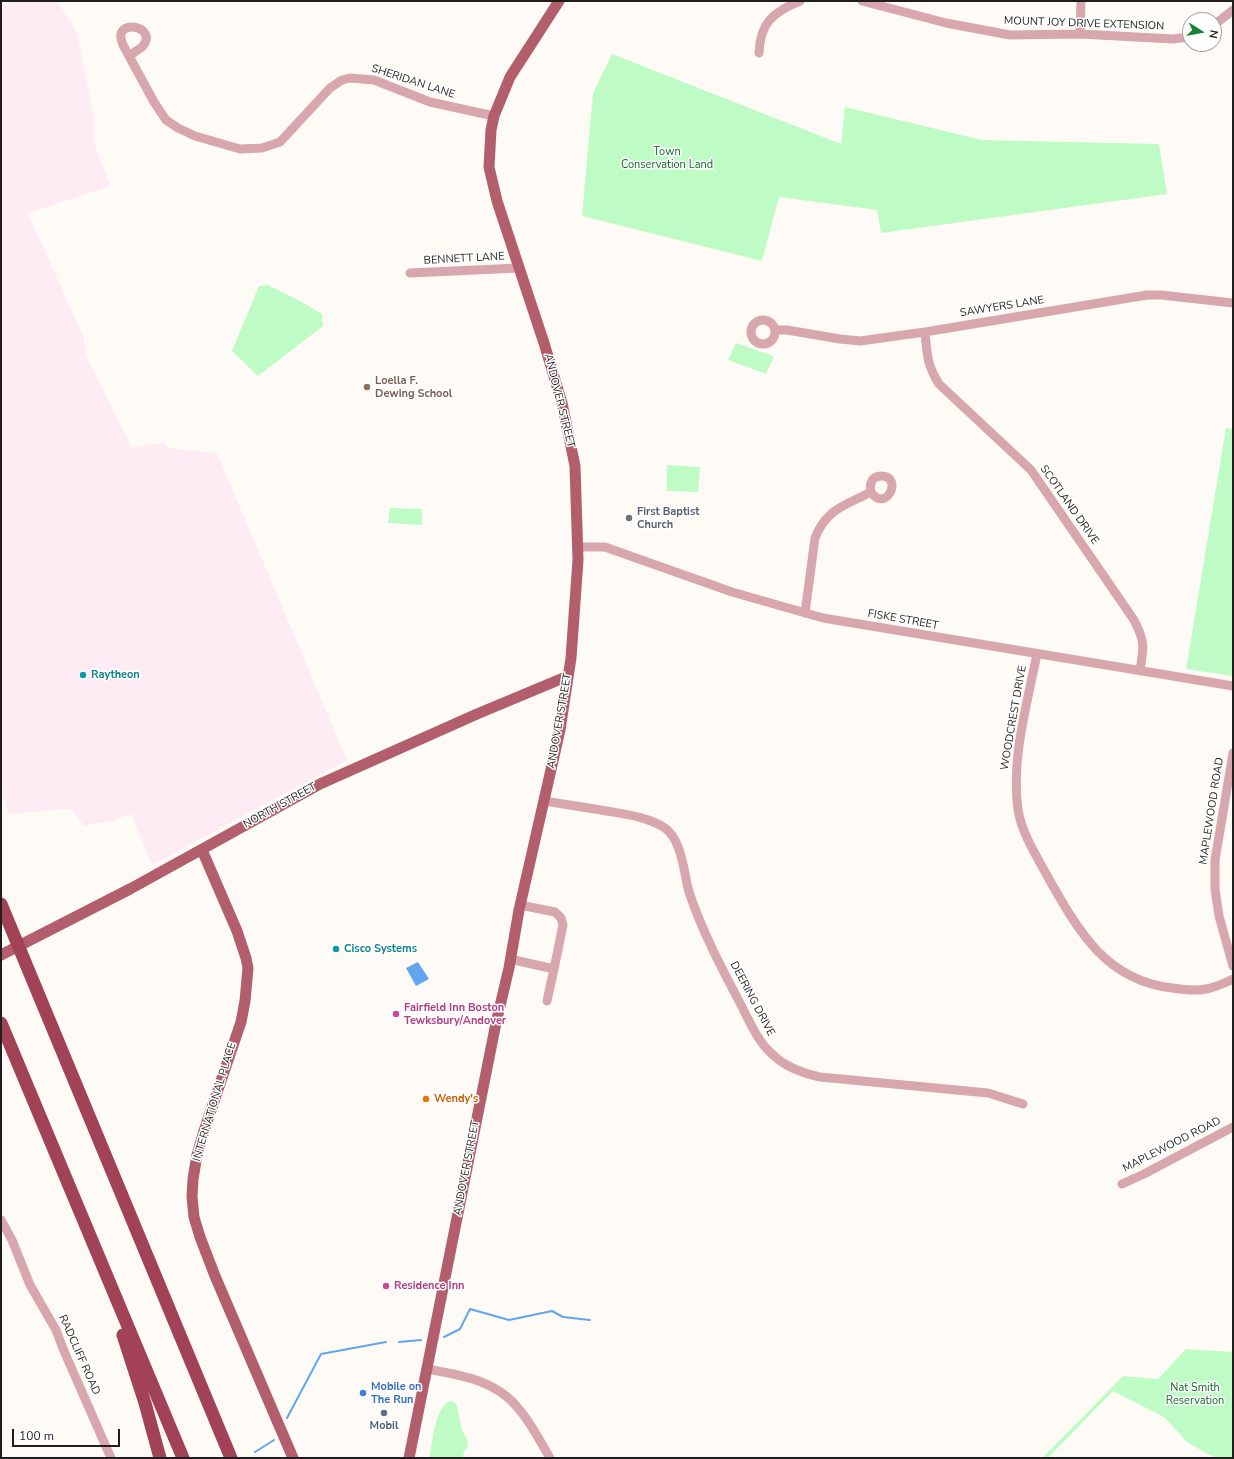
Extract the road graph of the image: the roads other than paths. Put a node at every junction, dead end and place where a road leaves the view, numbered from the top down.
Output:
1 (559, 1) edge
2 (800, 1) edge
3 (862, 1) edge
4 (1081, 1) edge
5 (1233, 10) edge
6 (1222, 19) edge
7 (1080, 34) junction
8 (1182, 38) edge
9 (759, 53) dead end
10 (129, 56) dead end
11 (494, 116) junction
12 (519, 268) junction
13 (410, 273) dead end
14 (1233, 303) edge
15 (775, 330) dead end
16 (925, 332) junction
17 (871, 492) dead end
18 (578, 547) junction
19 (805, 613) junction
20 (1037, 654) junction
21 (1140, 671) junction
22 (568, 676) junction
23 (1233, 686) edge
24 (1233, 753) edge
25 (544, 801) junction
26 (202, 850) junction
27 (1, 904) edge
28 (520, 905) junction
29 (1, 955) edge
30 (510, 959) junction
31 (1233, 966) edge
32 (554, 968) junction
33 (1233, 979) edge
34 (547, 1000) dead end
35 (1, 1023) edge
36 (1023, 1104) dead end
37 (1233, 1126) edge
38 (1122, 1184) dead end
39 (1, 1220) edge
40 (87, 1230) junction
41 (427, 1369) junction
42 (111, 1458) edge
43 (160, 1458) edge
44 (183, 1458) edge
45 (231, 1458) edge
46 (292, 1458) edge
47 (409, 1458) edge
48 (550, 1458) edge

1 - 11 main road, ANDOVER STREET
2 - 9 street
3 - 7 street, MOUNT JOY DRIVE EXTENSION
4 - 7 street
5 - 6 street
7 - 8 street, MOUNT JOY DRIVE EXTENSION
10 - 11 street, SHERIDAN LANE
11 - 12 main road, ANDOVER STREET
12 - 13 street, BENNETT LANE
12 - 18 main road, ANDOVER STREET
14 - 16 street, SAWYERS LANE
15 - 16 street, SAWYERS LANE
16 - 21 street, SCOTLAND DRIVE
17 - 19 street
18 - 19 street, FISKE STREET
18 - 22 main road, ANDOVER STREET
19 - 20 street, FISKE STREET
20 - 21 street, FISKE STREET
20 - 33 street, WOODCREST DRIVE
21 - 23 street, FISKE STREET
22 - 25 main road, ANDOVER STREET
22 - 26 main road, NORTH STREET
24 - 31 street, MAPLEWOOD ROAD
25 - 28 main road, ANDOVER STREET
25 - 36 street, DEERING DRIVE
26 - 29 main road, NORTH STREET
26 - 46 main road, INTERNATIONAL PLACE
27 - 45 highway
28 - 30 main road, ANDOVER STREET
28 - 32 street
30 - 32 street
30 - 41 main road, ANDOVER STREET
32 - 34 street
35 - 40 highway
37 - 38 street, MAPLEWOOD ROAD
39 - 42 street, RADCLIFF ROAD
40 - 43 highway
40 - 44 highway
41 - 47 main road, ANDOVER STREET
41 - 48 street

